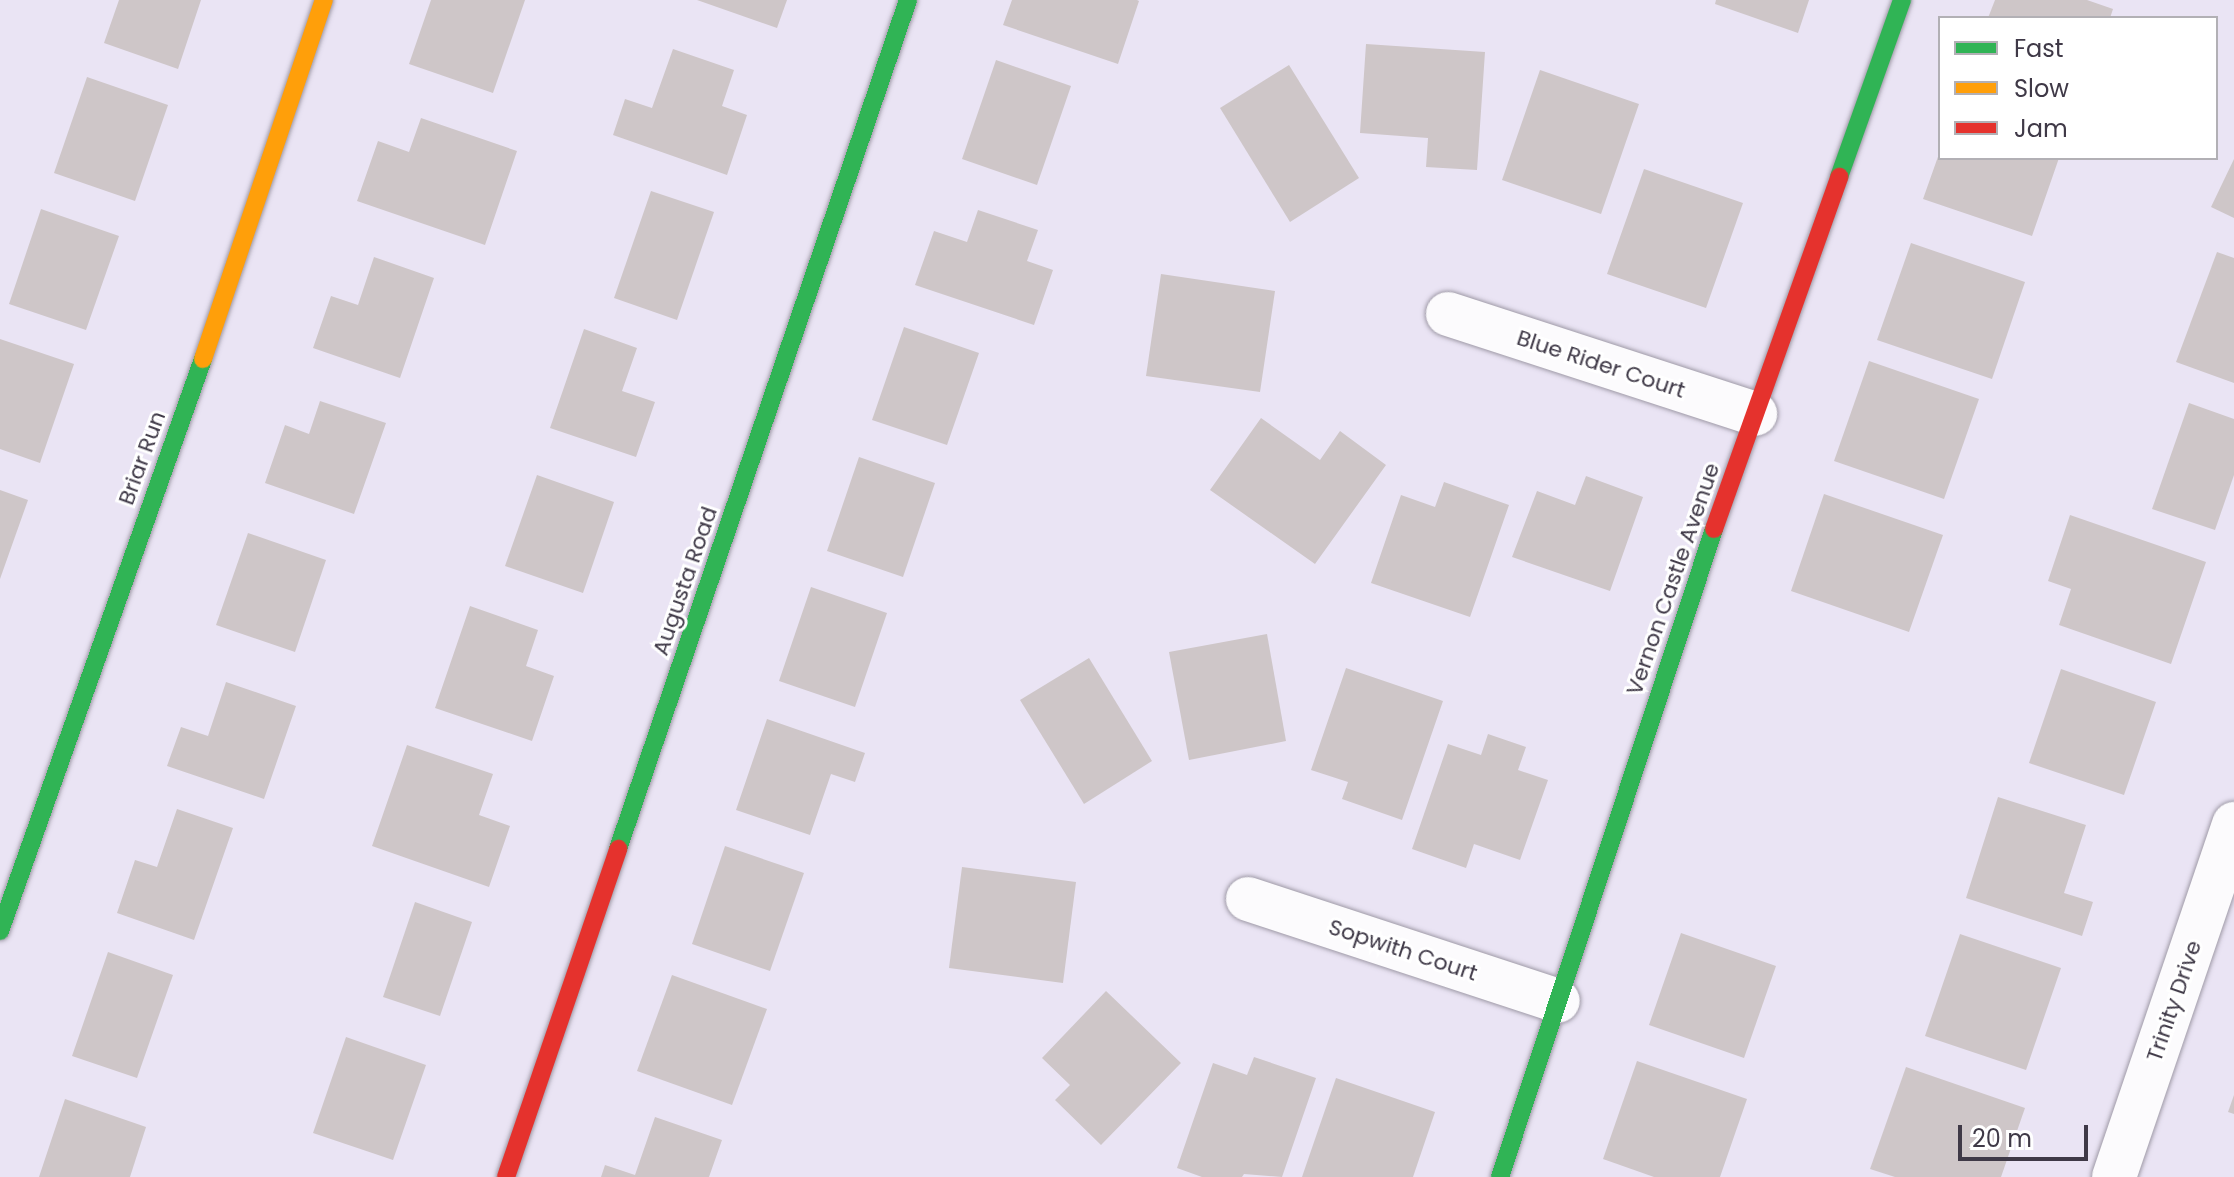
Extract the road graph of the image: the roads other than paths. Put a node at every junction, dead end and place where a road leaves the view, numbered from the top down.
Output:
1 (324, 0) edge
2 (908, 0) edge
3 (1902, 0) edge
4 (1448, 314) dead end
5 (1755, 414) junction
6 (2234, 824) edge
7 (1248, 899) dead end
8 (0, 931) edge
9 (1558, 1001) junction
10 (506, 1177) edge
11 (1500, 1177) edge
12 (2114, 1177) edge

1 - 8 street, Briar Run
2 - 10 street, Augusta Road
3 - 5 street, Vernon Castle Avenue
4 - 5 street, Blue Rider Court
5 - 9 street, Vernon Castle Avenue
6 - 12 street, Trinity Drive
7 - 9 street, Sopwith Court
9 - 11 street, Vernon Castle Avenue

